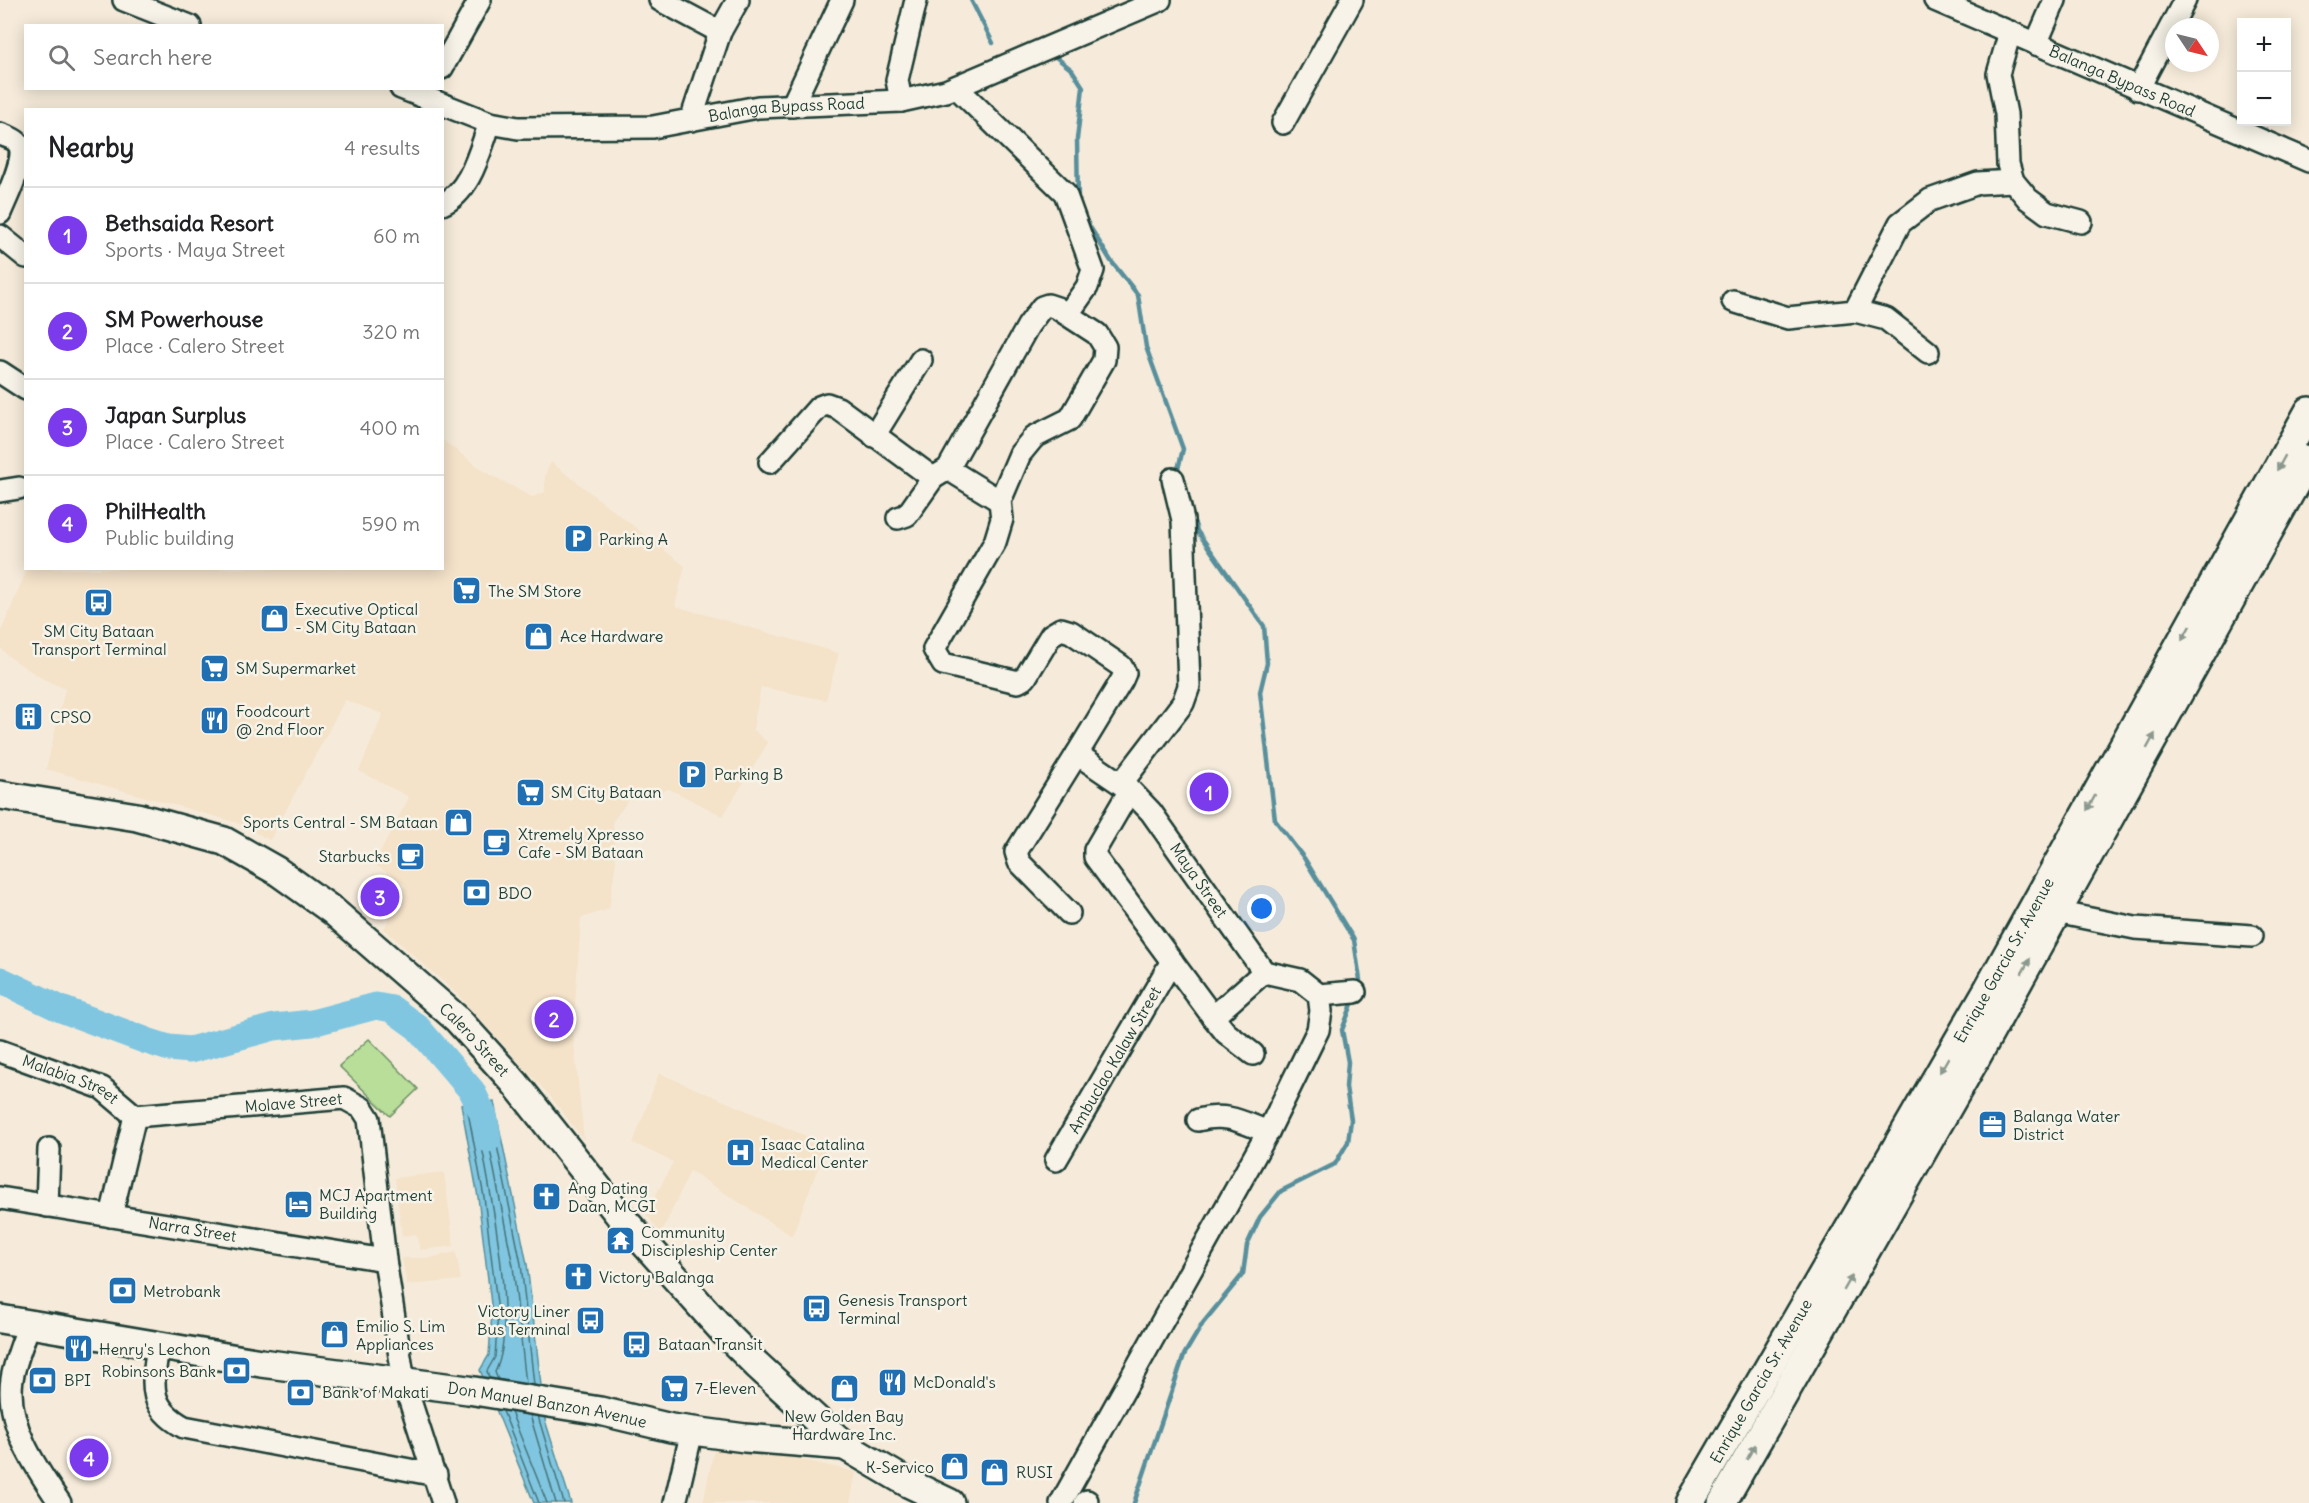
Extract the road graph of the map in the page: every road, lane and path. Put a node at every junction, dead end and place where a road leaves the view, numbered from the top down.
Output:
1 (124, 0) edge
2 (480, 0) edge
3 (660, 0) edge
4 (738, 0) edge
5 (842, 0) edge
6 (916, 0) edge
7 (1160, 0) edge
8 (1352, 0) edge
9 (1935, 0) edge
10 (2055, 0) edge
11 (2185, 0) edge
12 (185, 24) edge
13 (720, 32) junction
14 (2010, 32) junction
15 (2036, 44) junction
16 (444, 64) edge
17 (956, 87) junction
18 (2138, 89) junction
19 (429, 92) edge
20 (902, 101) junction
21 (792, 106) junction
22 (692, 120) junction
23 (490, 123) junction
24 (1283, 123) dead end
25 (0, 134) edge
26 (2309, 161) edge
27 (2013, 181) junction
28 (444, 203) edge
29 (0, 213) edge
30 (2081, 222) dead end
31 (0, 236) edge
32 (24, 255) edge
33 (1733, 301) dead end
34 (1855, 311) junction
35 (1068, 314) junction
36 (1928, 352) dead end
37 (921, 360) dead end
38 (0, 372) edge
39 (24, 388) edge
40 (2309, 411) edge
41 (874, 436) junction
42 (2309, 459) edge
43 (770, 462) dead end
44 (940, 474) junction
45 (1173, 479) dead end
46 (1000, 501) junction
47 (898, 518) dead end
48 (1077, 754) junction
49 (1125, 787) junction
50 (0, 795) edge
51 (2056, 912) junction
52 (1069, 913) dead end
53 (2252, 936) dead end
54 (1172, 961) junction
55 (1264, 972) junction
56 (1355, 992) dead end
57 (1998, 993) junction
58 (1318, 995) junction
59 (1213, 1017) junction
60 (0, 1051) edge
61 (1253, 1054) dead end
62 (135, 1116) junction
63 (1198, 1120) dead end
64 (1268, 1132) junction
65 (49, 1149) dead end
66 (1056, 1160) dead end
67 (0, 1198) edge
68 (47, 1206) junction
69 (111, 1216) junction
70 (385, 1260) junction
71 (0, 1319) edge
72 (29, 1325) junction
73 (158, 1346) junction
74 (404, 1382) junction
75 (692, 1431) junction
76 (844, 1446) junction
77 (436, 1475) junction
78 (60, 1503) edge
79 (443, 1503) edge
80 (675, 1503) edge
81 (950, 1503) edge
82 (1061, 1503) edge
83 (1690, 1503) edge
84 (1722, 1503) edge

1 - 12 street
2 - 16 street
3 - 13 street
4 - 13 street
5 - 21 street
6 - 20 street
7 - 17 street, Balanga Bypass Road
8 - 24 street
9 - 14 street, Balanga Bypass Road
10 - 15 street
11 - 18 street
13 - 22 street
14 - 15 street, Balanga Bypass Road
14 - 27 street
15 - 18 street, Balanga Bypass Road
17 - 20 street, Balanga Bypass Road
17 - 35 street
18 - 26 street, Balanga Bypass Road
19 - 23 street, Balanga Bypass Road
20 - 21 street, Balanga Bypass Road
21 - 22 street, Balanga Bypass Road
22 - 23 street, Balanga Bypass Road
23 - 28 street
25 - 29 street
27 - 30 street
27 - 34 street
31 - 32 street
33 - 34 street
34 - 36 street
35 - 44 street
35 - 46 street
37 - 41 street
38 - 39 street
40 -> 57 main road, Enrique Garcia Sr. Avenue
41 - 43 street
41 - 44 street
51 -> 42 main road, Enrique Garcia Sr. Avenue
44 - 46 street
44 - 47 street
45 - 49 street
46 - 48 street
48 - 49 street, Maya Street
48 - 52 street
49 - 54 street
49 - 55 street, Maya Street
50 - 76 main road, Calero Street
51 - 53 street
57 -> 51 main road, Enrique Garcia Sr. Avenue
54 - 59 street
54 - 66 street, Ambuclao Kalaw Street
55 - 58 street
55 - 59 street
56 - 58 street
57 -> 83 main road, Enrique Garcia Sr. Avenue
84 -> 57 main road, Enrique Garcia Sr. Avenue
58 - 64 street
59 - 61 street
60 - 62 street, Malabia Street
62 - 69 street
62 - 70 street, Molave Street
63 - 64 street
64 - 82 street
65 - 68 street
67 - 68 street, Narra Street
68 - 69 street, Narra Street
69 - 70 street, Narra Street
70 - 74 street, Molave Street
71 - 72 main road, Don Manuel Banzon Avenue
72 - 73 main road, Don Manuel Banzon Avenue
72 - 78 street
73 - 74 main road, Don Manuel Banzon Avenue
73 - 77 street
74 - 75 main road, Don Manuel Banzon Avenue
74 - 77 street, Molave Street
75 - 76 main road, Don Manuel Banzon Avenue
75 - 80 street
76 - 81 main road
77 - 79 street, Molave Street

